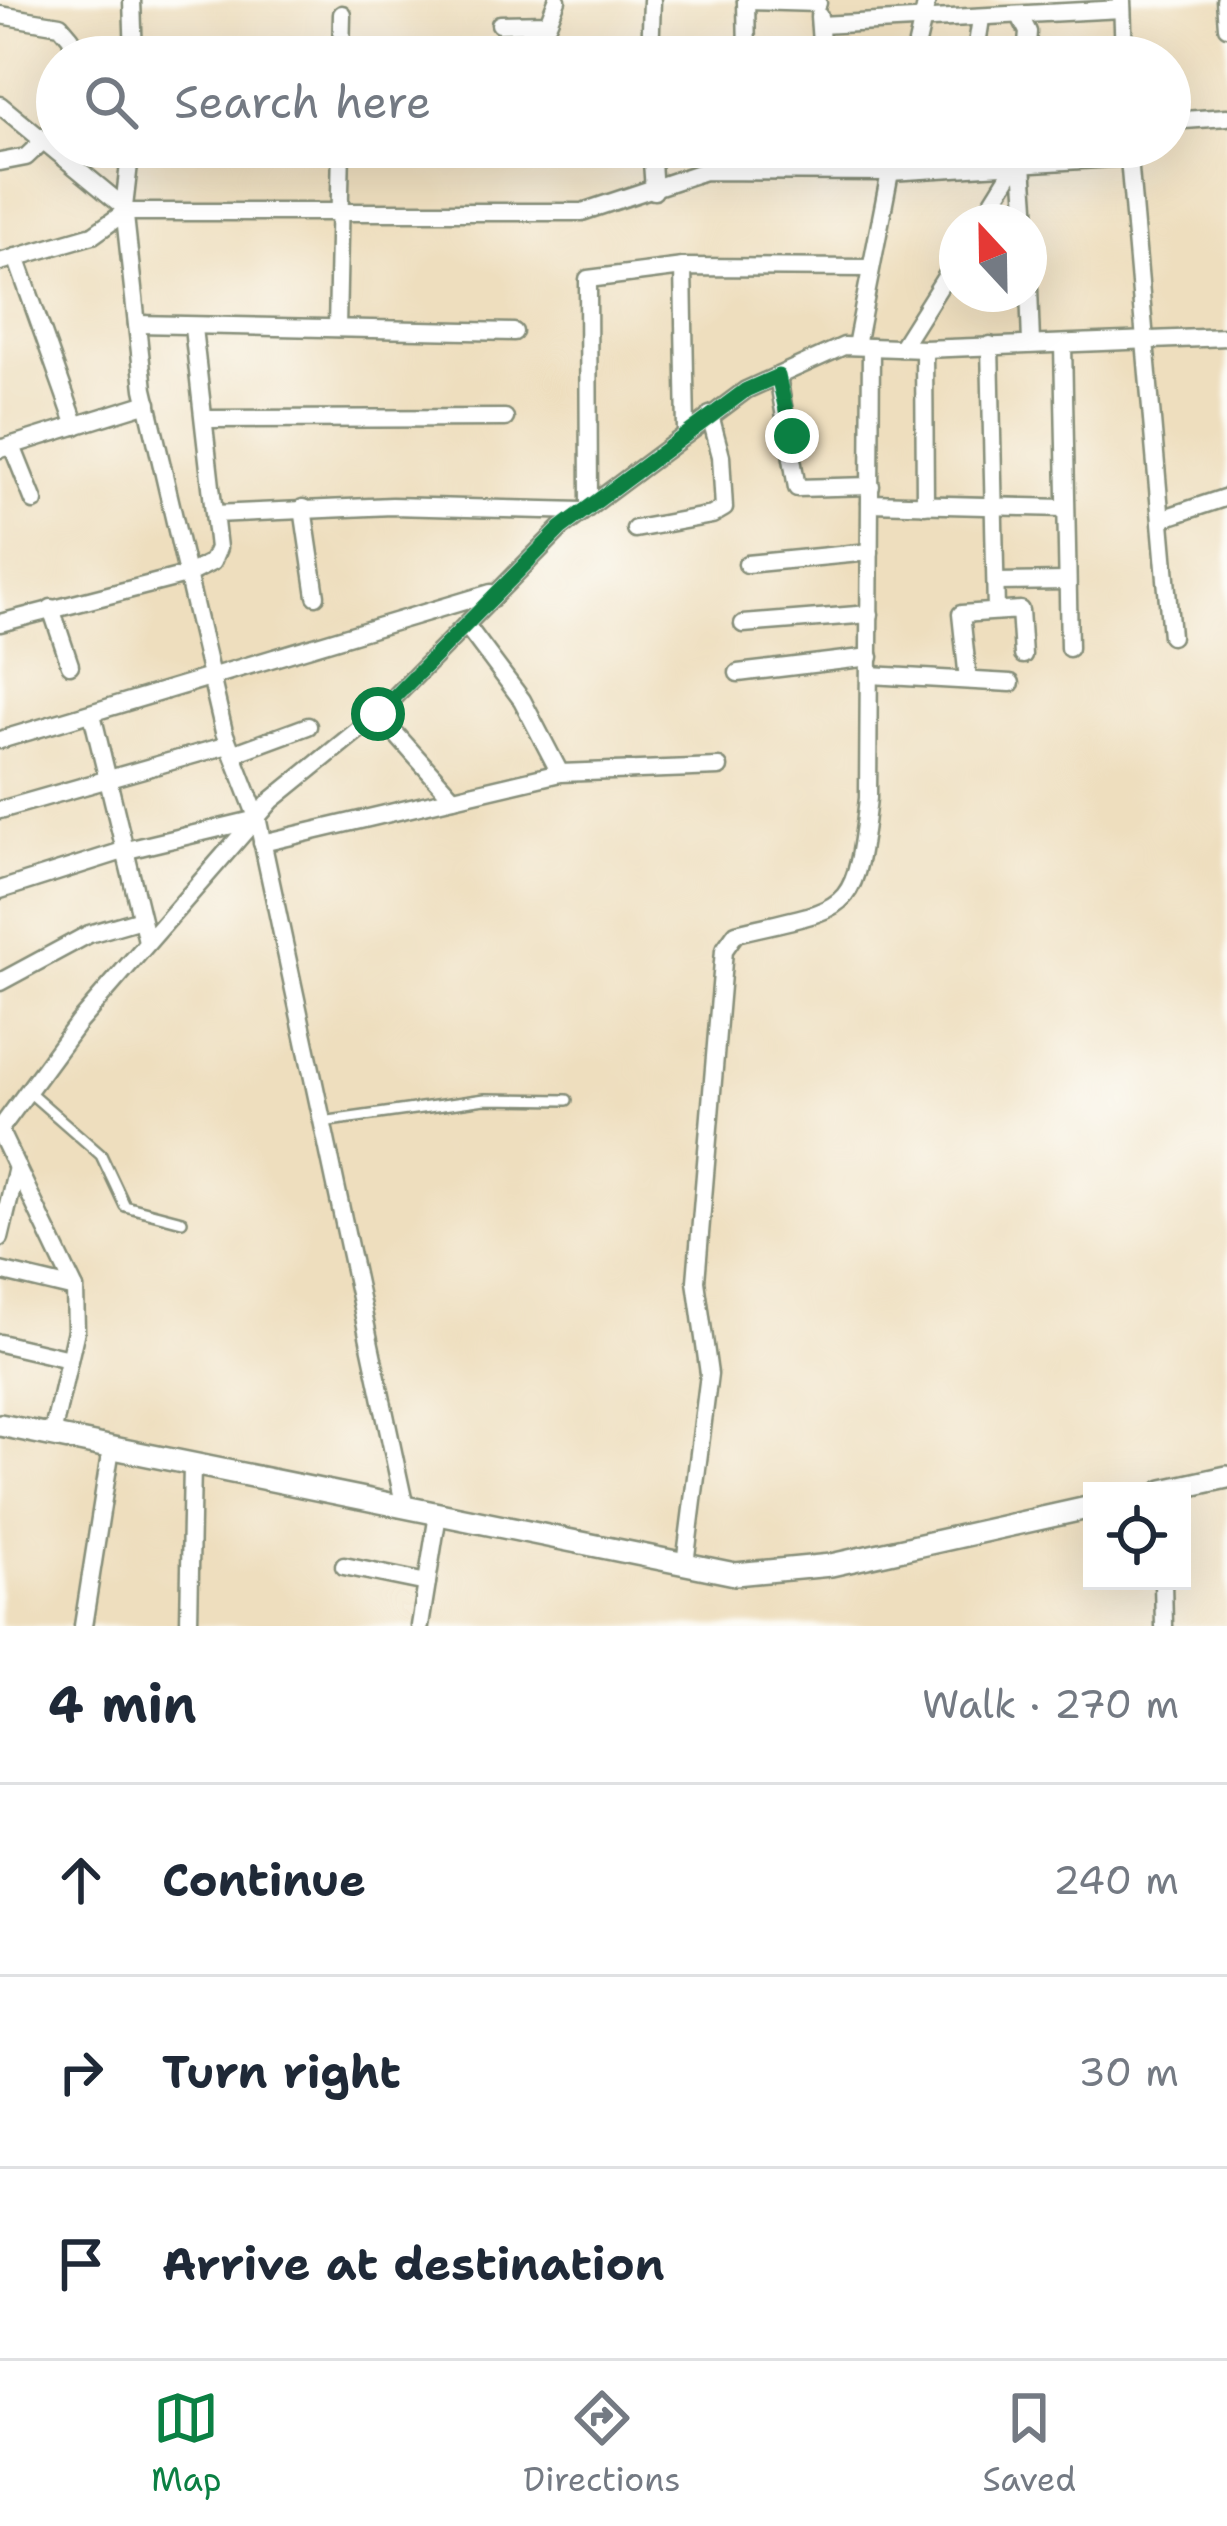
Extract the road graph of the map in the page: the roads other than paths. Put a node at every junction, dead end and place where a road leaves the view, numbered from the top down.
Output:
1 (132, 0) edge
2 (557, 0) edge
3 (652, 0) edge
4 (746, 0) edge
5 (927, 0) edge
6 (1225, 0) edge
7 (818, 2) edge
8 (1122, 4) edge
9 (1024, 11) edge
10 (342, 14) dead end
11 (0, 15) edge
12 (981, 19) junction
13 (923, 22) junction
14 (500, 24) dead end
15 (820, 25) junction
16 (1227, 27) edge
17 (68, 36) edge
18 (133, 36) edge
19 (341, 36) edge
20 (651, 36) edge
21 (747, 36) edge
22 (821, 36) edge
23 (919, 36) edge
24 (978, 36) edge
25 (1123, 36) edge
26 (0, 105) edge
27 (1227, 117) edge
28 (1191, 120) edge
29 (36, 132) edge
30 (36, 148) edge
31 (0, 161) edge
32 (86, 168) edge
33 (129, 168) edge
34 (342, 168) edge
35 (652, 168) edge
36 (891, 168) edge
37 (927, 168) edge
38 (1013, 168) edge
39 (1020, 168) edge
40 (1131, 168) edge
41 (830, 170) joint
42 (890, 172) junction
43 (654, 191) junction
44 (991, 204) edge
45 (1025, 204) edge
46 (125, 209) junction
47 (343, 212) junction
48 (8, 260) edge
49 (683, 267) junction
50 (870, 268) junction
51 (939, 288) edge
52 (1030, 312) edge
53 (137, 324) junction
54 (194, 328) junction
55 (337, 328) junction
56 (514, 332) dead end
57 (1227, 337) edge
58 (1148, 341) junction
59 (1031, 343) junction
60 (1063, 344) junction
61 (990, 345) junction
62 (863, 347) junction
63 (901, 348) junction
64 (923, 349) junction
65 (778, 376) junction
66 (148, 404) junction
67 (710, 415) junction
68 (207, 418) junction
69 (506, 418) dead end
70 (76, 426) junction
71 (686, 431) junction
72 (6, 447) edge
73 (870, 495) junction
74 (1227, 497) edge
75 (34, 501) dead end
76 (925, 505) junction
77 (996, 506) junction
78 (303, 508) junction
79 (586, 508) junction
80 (1065, 508) junction
81 (215, 514) junction
82 (1164, 518) junction
83 (634, 529) dead end
84 (870, 552) junction
85 (747, 565) dead end
86 (186, 575) junction
87 (1067, 581) junction
88 (996, 582) junction
89 (491, 593) junction
90 (316, 596) dead end
91 (51, 608) junction
92 (996, 611) junction
93 (871, 614) junction
94 (0, 623) edge
95 (743, 624) dead end
96 (466, 625) junction
97 (1171, 636) dead end
98 (1069, 648) dead end
99 (1023, 655) dead end
100 (70, 665) dead end
101 (870, 666) junction
102 (738, 673) dead end
103 (211, 677) junction
104 (968, 680) junction
105 (1011, 683) dead end
106 (92, 714) junction
107 (378, 714) junction
108 (308, 726) dead end
109 (0, 740) edge
110 (231, 749) junction
111 (719, 766) dead end
112 (560, 773) junction
113 (106, 779) junction
114 (453, 798) junction
115 (0, 810) edge
116 (255, 819) junction
117 (262, 843) junction
118 (123, 851) junction
119 (0, 890) edge
120 (141, 920) junction
121 (147, 941) junction
122 (0, 982) edge
123 (28, 1091) junction
124 (567, 1100) dead end
125 (322, 1122) junction
126 (0, 1130) edge
127 (17, 1166) junction
128 (182, 1221) dead end
129 (0, 1238) edge
130 (0, 1271) edge
131 (75, 1288) junction
132 (0, 1343) edge
133 (69, 1359) junction
134 (0, 1425) edge
135 (52, 1436) junction
136 (112, 1448) junction
137 (192, 1464) junction
138 (1227, 1477) edge
139 (1191, 1485) edge
140 (405, 1508) junction
141 (1083, 1509) edge
142 (438, 1514) junction
143 (685, 1564) junction
144 (344, 1566) dead end
145 (427, 1582) junction
146 (1163, 1590) edge
147 (189, 1623) dead end
148 (83, 1626) edge
149 (420, 1626) edge
150 (1164, 1626) edge

1 - 18 street
2 - 14 street
3 - 20 street
4 - 7 street
4 - 21 street
5 - 13 street
6 - 16 street
7 - 15 street
8 - 9 street
8 - 25 street
9 - 12 street
10 - 19 street
11 - 17 street
12 - 13 street
12 - 24 street
13 - 15 street
13 - 23 street
15 - 22 street
26 - 29 street
27 - 28 street
30 - 31 street
32 - 46 street
33 - 46 street
34 - 47 street
35 - 43 street
36 - 42 street
37 - 42 street
38 - 44 street
39 - 45 street
40 - 58 street
41 - 42 street
41 - 43 street
42 - 50 street
43 - 47 street
46 - 47 street
46 - 48 street
46 - 53 street
47 - 55 street
48 - 70 street
49 - 50 street
49 - 71 street
49 - 79 street
50 - 62 street
51 - 63 street
52 - 59 street
53 - 54 street
53 - 66 street
54 - 55 street
54 - 68 street
55 - 56 street
57 - 58 street
58 - 60 street
58 - 82 street
59 - 60 street
59 - 61 street
60 - 80 street
61 - 64 street
61 - 77 street
62 - 63 street
62 - 65 street
62 - 73 street
63 - 64 street
64 - 76 street
65 - 67 street
65 - 73 street
66 - 70 street
66 - 86 street
67 - 71 street
67 - 83 street
68 - 69 street
68 - 81 street
70 - 72 street
71 - 79 street
72 - 75 street
73 - 76 street
73 - 84 street
74 - 82 street
76 - 77 street
77 - 80 street
77 - 88 street
78 - 79 street
78 - 81 street
78 - 90 street
79 - 89 street
80 - 87 street
81 - 86 street
82 - 97 street
84 - 85 street
84 - 93 street
86 - 91 street
86 - 103 street
87 - 88 street
87 - 98 street
88 - 92 street
89 - 96 street
89 - 103 street
91 - 94 street
91 - 100 street
92 - 99 street
92 - 104 street
93 - 95 street
93 - 101 street
96 - 107 street
96 - 112 street
101 - 102 street
101 - 104 street
101 - 143 street
103 - 106 street
103 - 110 street
104 - 105 street
106 - 109 street
106 - 113 street
107 - 114 street
107 - 116 street
108 - 110 street
110 - 113 street
110 - 116 street
111 - 112 street
112 - 114 street
113 - 115 street
113 - 118 street
114 - 117 street
116 - 117 street
116 - 118 street
116 - 121 street
117 - 125 street
118 - 119 street
118 - 120 street
120 - 121 street
120 - 122 street
121 - 123 street
123 - 126 street
123 - 128 lane
124 - 125 lane
125 - 140 street
126 - 127 street
127 - 129 street
127 - 131 street
130 - 131 street
131 - 133 street
132 - 133 street
133 - 135 street
134 - 135 street
135 - 136 street
136 - 137 street
136 - 148 street
137 - 140 street
137 - 147 street
138 - 139 street
140 - 142 street
141 - 143 street
142 - 143 street
142 - 145 street
144 - 145 street
145 - 149 street
146 - 150 street

